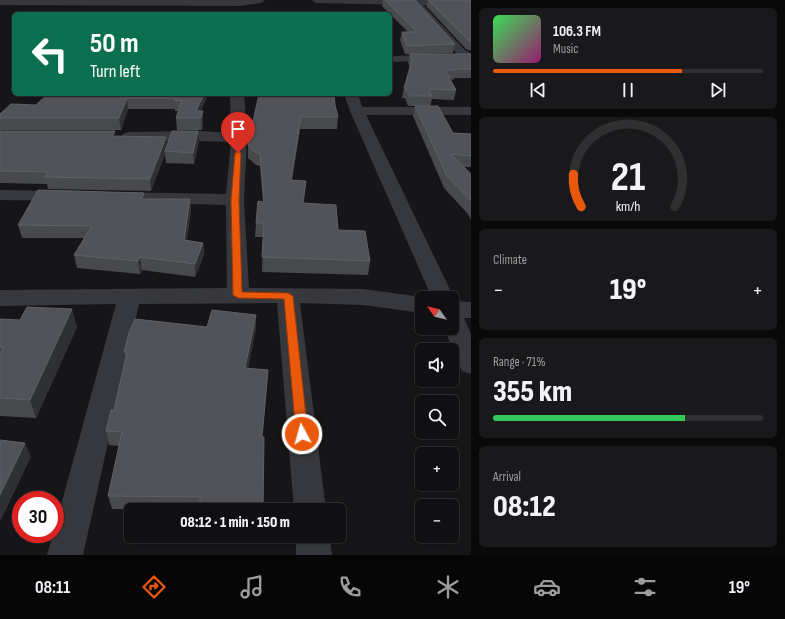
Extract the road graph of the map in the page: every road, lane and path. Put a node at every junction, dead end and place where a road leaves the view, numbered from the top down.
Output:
1 (261, 0) edge
2 (316, 0) edge
3 (0, 2) edge
4 (417, 2) junction
5 (471, 2) edge
6 (239, 3) junction
7 (320, 10) dead end
8 (238, 12) edge
9 (469, 57) edge
10 (395, 58) dead end
11 (237, 96) edge
12 (351, 96) edge
13 (357, 111) junction
14 (471, 112) edge
15 (113, 137) edge
16 (239, 138) junction
17 (0, 195) edge
18 (235, 200) junction
19 (440, 291) edge
20 (238, 295) junction
21 (288, 296) junction
22 (0, 298) edge
23 (129, 298) junction
24 (415, 304) edge
25 (459, 309) edge
26 (471, 310) edge
27 (459, 335) edge
28 (471, 364) edge
29 (309, 503) edge
30 (313, 543) edge
31 (65, 555) edge
32 (314, 555) edge

1 - 6 street
2 - 4 street
2 - 7 street
3 - 6 street
4 - 5 street
4 - 9 street
6 - 8 street
9 - 10 street
11 - 16 street
12 - 13 street
13 - 14 street
13 - 19 street
15 - 16 street
16 - 18 street
17 - 18 street
18 - 20 street
20 - 21 street
20 - 23 street
21 - 24 street
21 - 29 street
22 - 23 street
23 - 31 street
25 - 26 street
27 - 28 street
30 - 32 street

